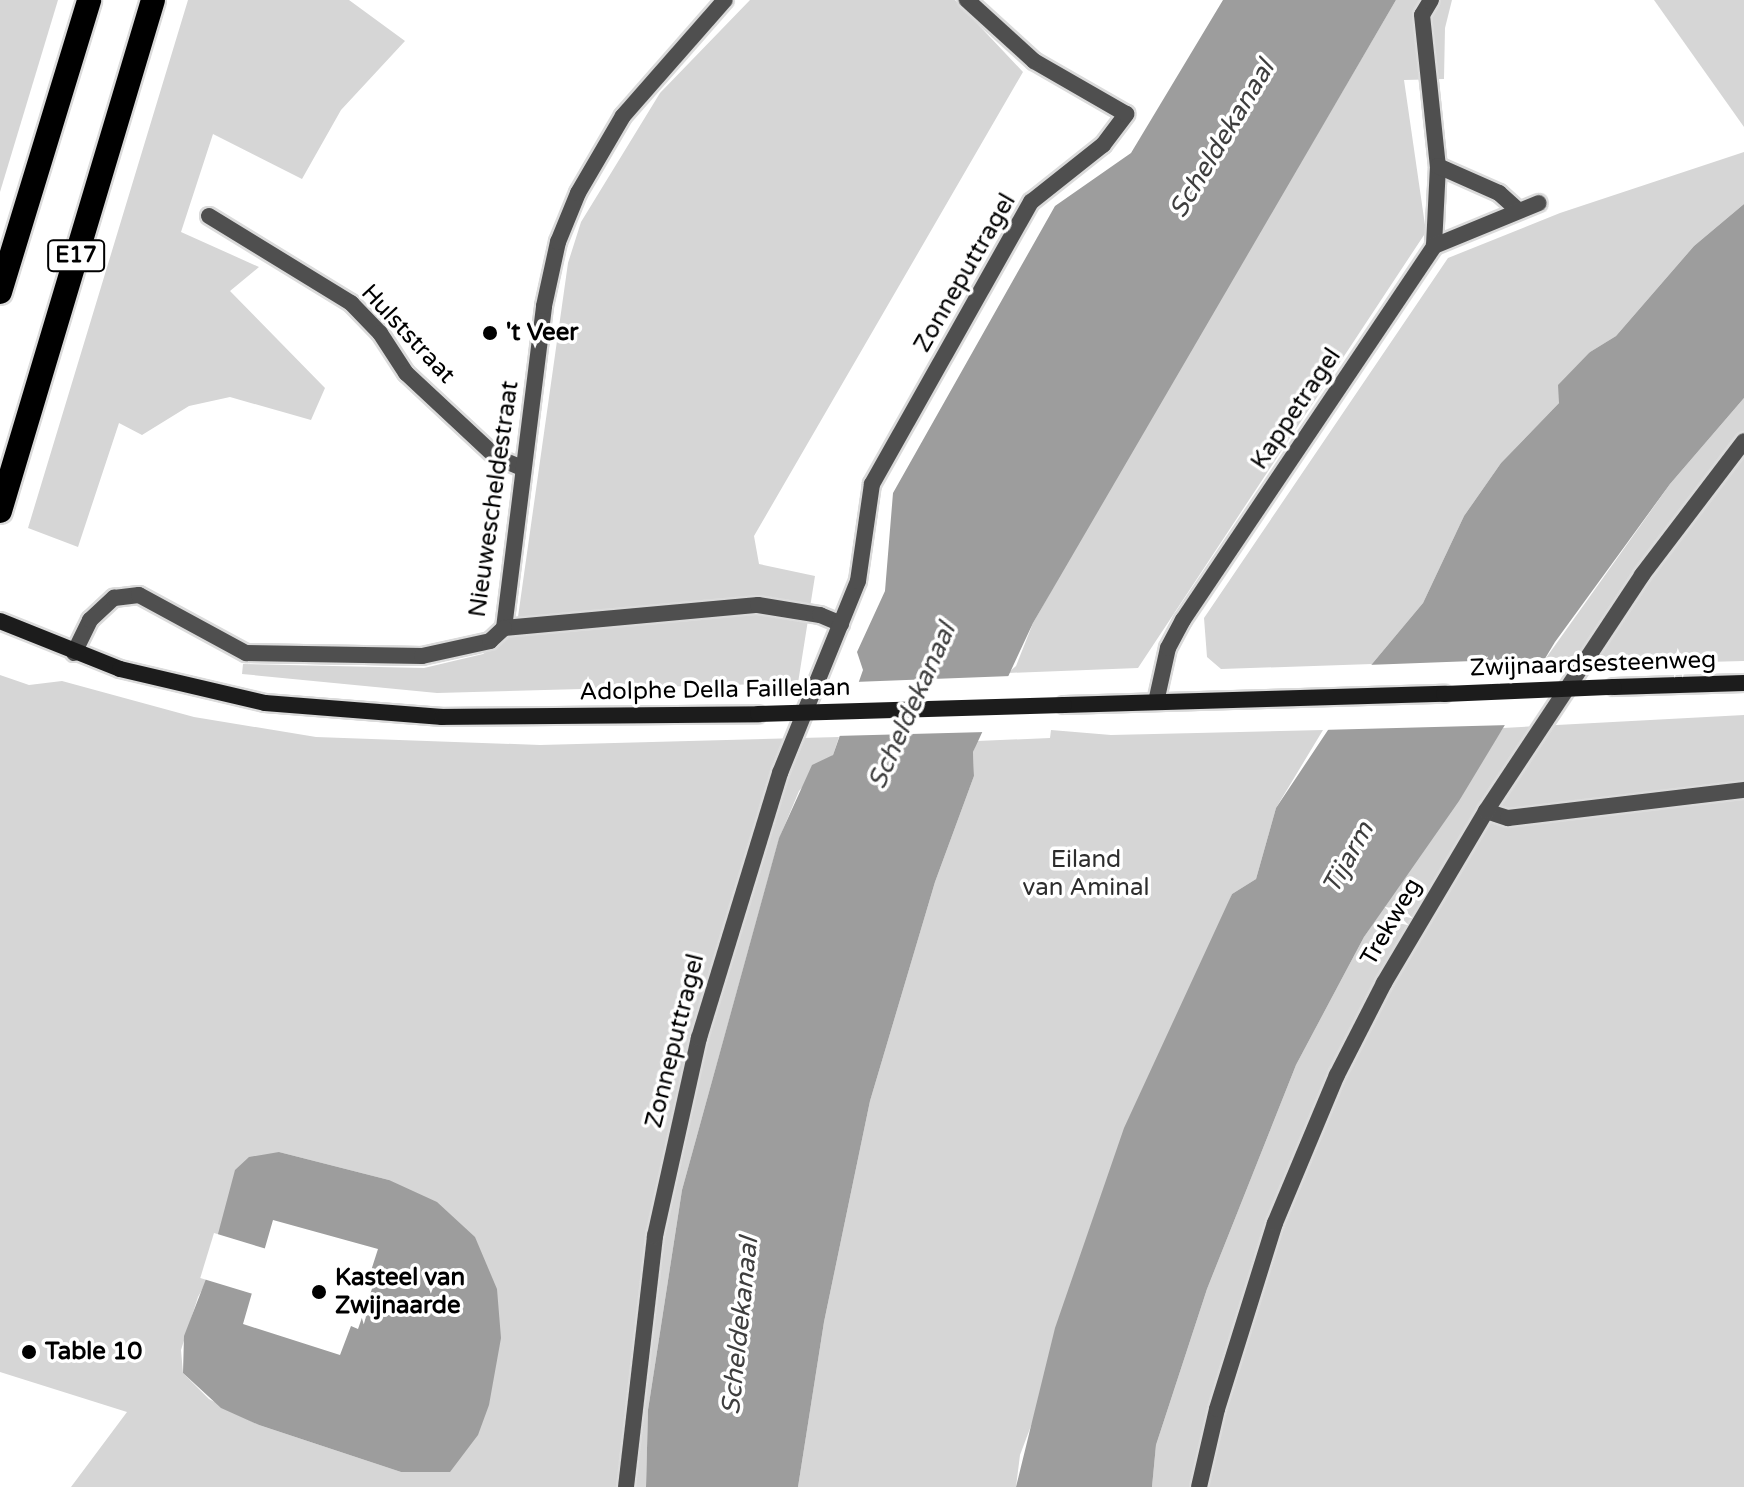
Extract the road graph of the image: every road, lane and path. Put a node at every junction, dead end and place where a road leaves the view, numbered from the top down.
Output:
1 (89, 0) edge
2 (153, 0) edge
3 (725, 0) edge
4 (967, 0) edge
5 (1431, 0) edge
6 (1438, 166) junction
7 (1539, 203) dead end
8 (1518, 210) junction
9 (209, 216) dead end
10 (1434, 246) junction
11 (0, 292) edge
12 (1744, 441) edge
13 (522, 468) junction
14 (0, 511) edge
15 (0, 621) edge
16 (841, 624) junction
17 (504, 628) junction
18 (74, 653) junction
19 (1744, 683) edge
20 (1444, 694) joint
21 (1156, 702) junction
22 (1744, 790) edge
23 (1486, 811) junction
24 (626, 1487) edge
25 (1199, 1487) edge

1 - 11 highway, E17
2 - 14 highway, E17
3 - 13 street, Nieuwescheldestraat
4 - 16 street, Zonneputtragel
5 - 6 street
6 - 8 street
6 - 10 street
7 - 8 street
8 - 10 street
9 - 13 street, Hulststraat
10 - 21 street, Kappetragel
12 - 23 street, Trekweg
13 - 17 street, Nieuwescheldestraat
15 - 18 main road, Adolphe Della Faillelaan
16 - 17 street
16 - 24 street, Zonneputtragel
17 - 18 street, Nieuwescheldestraat
18 - 21 main road, Adolphe Della Faillelaan, bridge
19 - 20 main road, Zwijnaardsesteenweg, bridge
20 - 21 main road, Adolphe Della Faillelaan
22 - 23 street
23 - 25 street, Trekweg

